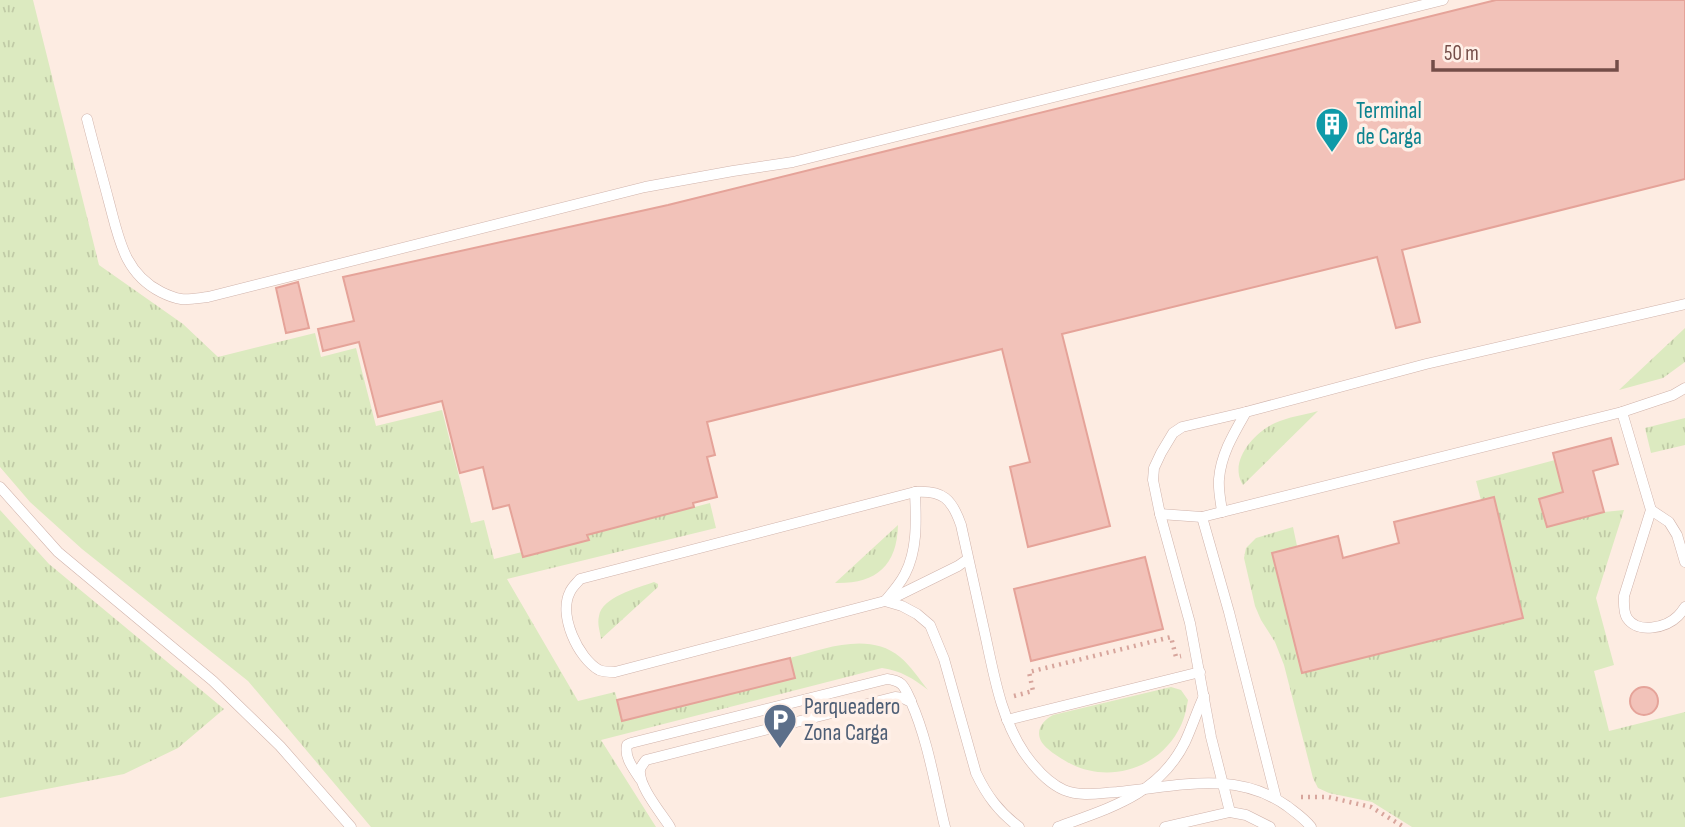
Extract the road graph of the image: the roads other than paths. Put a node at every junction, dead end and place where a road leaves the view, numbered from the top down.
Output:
1 (1443, 0) edge
2 (87, 119) dead end
3 (1685, 304) edge
4 (1685, 388) edge
5 (1246, 412) junction
6 (1622, 412) junction
7 (0, 487) edge
8 (915, 492) junction
9 (1651, 510) junction
10 (1222, 512) junction
11 (1160, 514) junction
12 (1202, 517) junction
13 (968, 559) junction
14 (1685, 562) edge
15 (885, 601) junction
16 (1685, 607) edge
17 (1200, 672) junction
18 (1204, 696) junction
19 (911, 702) junction
20 (1007, 720) junction
21 (1223, 783) junction
22 (644, 787) junction
23 (1146, 789) junction
24 (1276, 797) junction
25 (1230, 812) junction
26 (351, 827) edge
27 (670, 827) edge
28 (945, 827) edge
29 (1019, 827) edge
30 (1058, 827) edge
31 (1165, 827) edge
32 (1269, 827) edge
33 (1311, 827) edge

1 - 2 lane
3 - 5 lane
4 - 6 lane
5 - 10 lane
5 - 11 lane
6 - 9 lane
6 - 10 lane
7 - 26 lane
8 - 13 lane
8 - 15 lane
8 - 15 lane
9 - 14 lane
9 - 16 lane
10 - 12 lane
11 - 12 lane
11 - 17 lane
12 - 24 lane
13 - 15 lane
13 - 20 lane
15 - 29 lane
17 - 18 lane
17 - 20 lane
18 - 21 lane
18 - 23 lane
19 - 22 lane
19 - 22 lane
19 - 28 lane
20 - 23 lane
21 - 23 lane
21 - 24 lane
21 - 25 lane
22 - 27 lane
23 - 30 lane
24 - 33 lane
25 - 31 lane
25 - 32 lane

